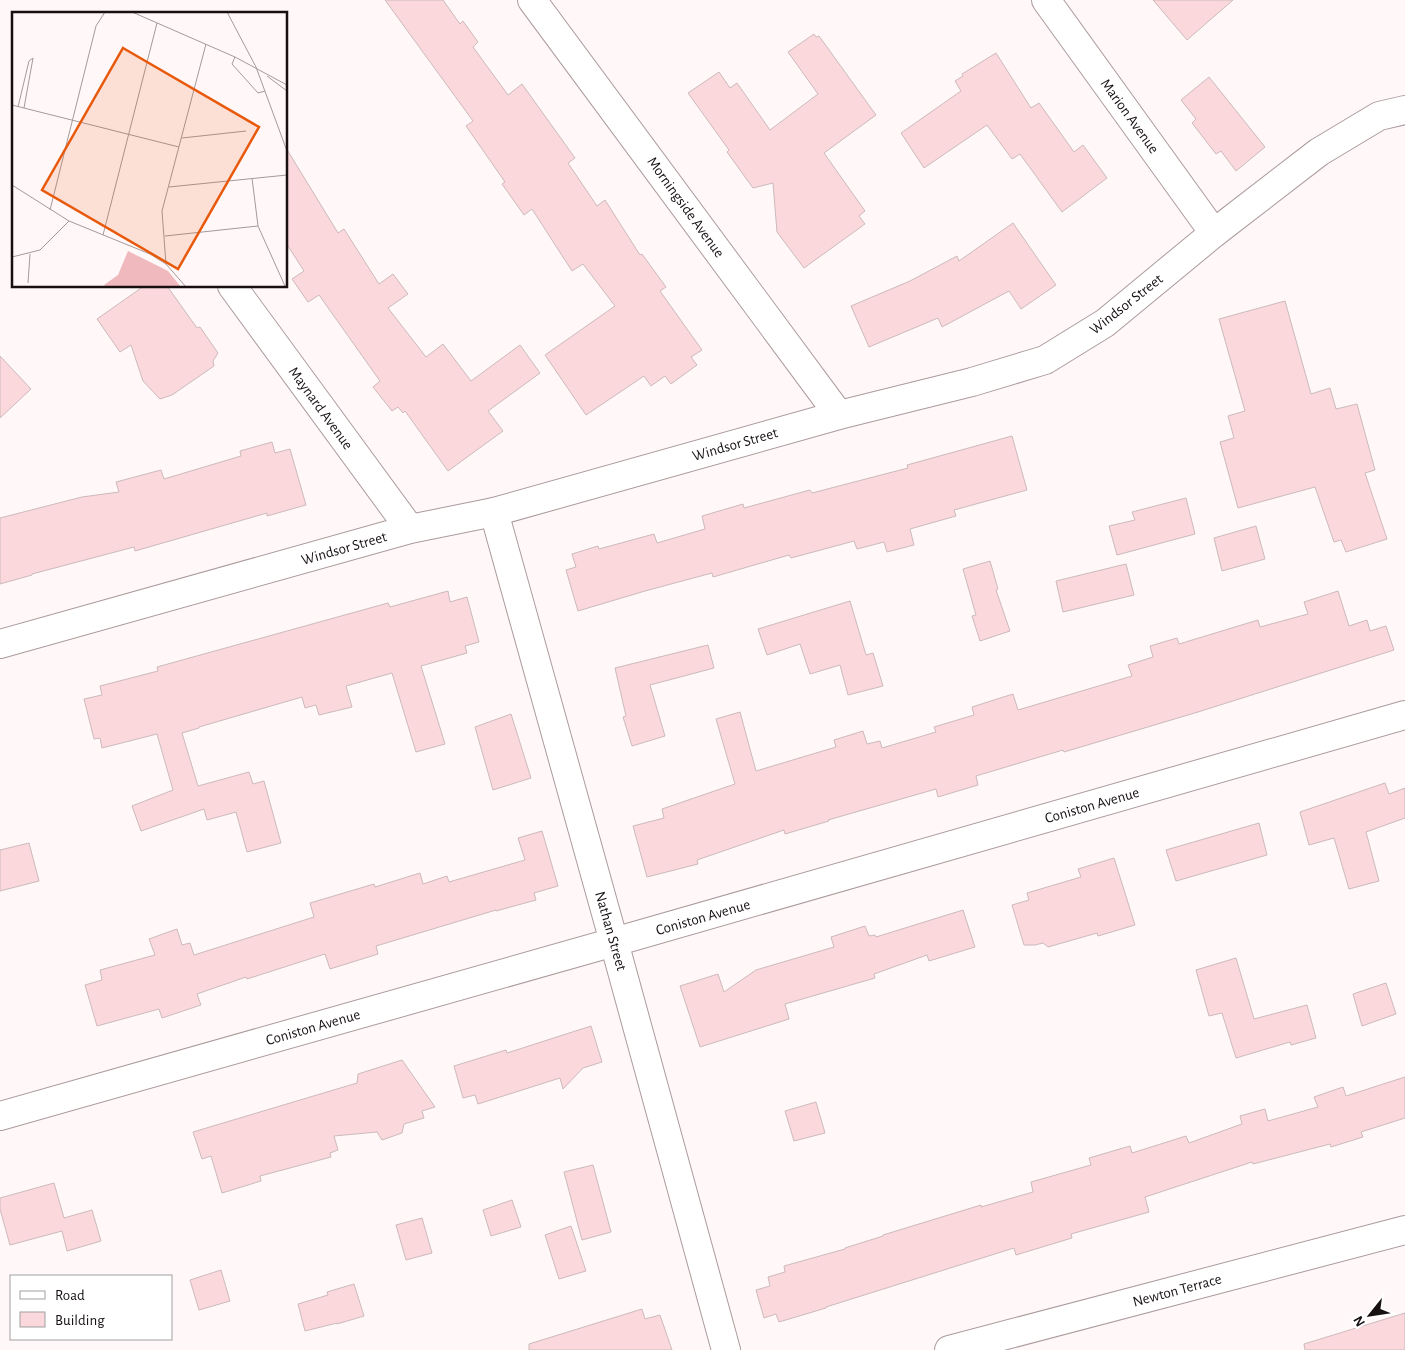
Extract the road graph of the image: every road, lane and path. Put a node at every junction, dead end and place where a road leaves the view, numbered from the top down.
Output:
1 (532, 0) edge
2 (1046, 0) edge
3 (1405, 110) edge
4 (1214, 233) junction
5 (233, 288) edge
6 (839, 415) junction
7 (494, 512) junction
8 (410, 529) junction
9 (0, 644) edge
10 (1405, 715) edge
11 (614, 942) junction
12 (0, 1116) edge
13 (1405, 1230) edge
14 (726, 1350) edge
15 (949, 1350) edge

1 - 6 street, Morningside Avenue
2 - 4 street, Marion Avenue
3 - 4 street, Windsor Street
4 - 6 street, Windsor Street
5 - 8 street, Maynard Avenue
6 - 7 street, Windsor Street
7 - 8 street, Windsor Street
7 - 11 street, Nathan Street
8 - 9 street, Windsor Street
10 - 11 street, Coniston Avenue
11 - 12 street, Coniston Avenue
11 - 14 street, Nathan Street
13 - 15 street, Newton Terrace

